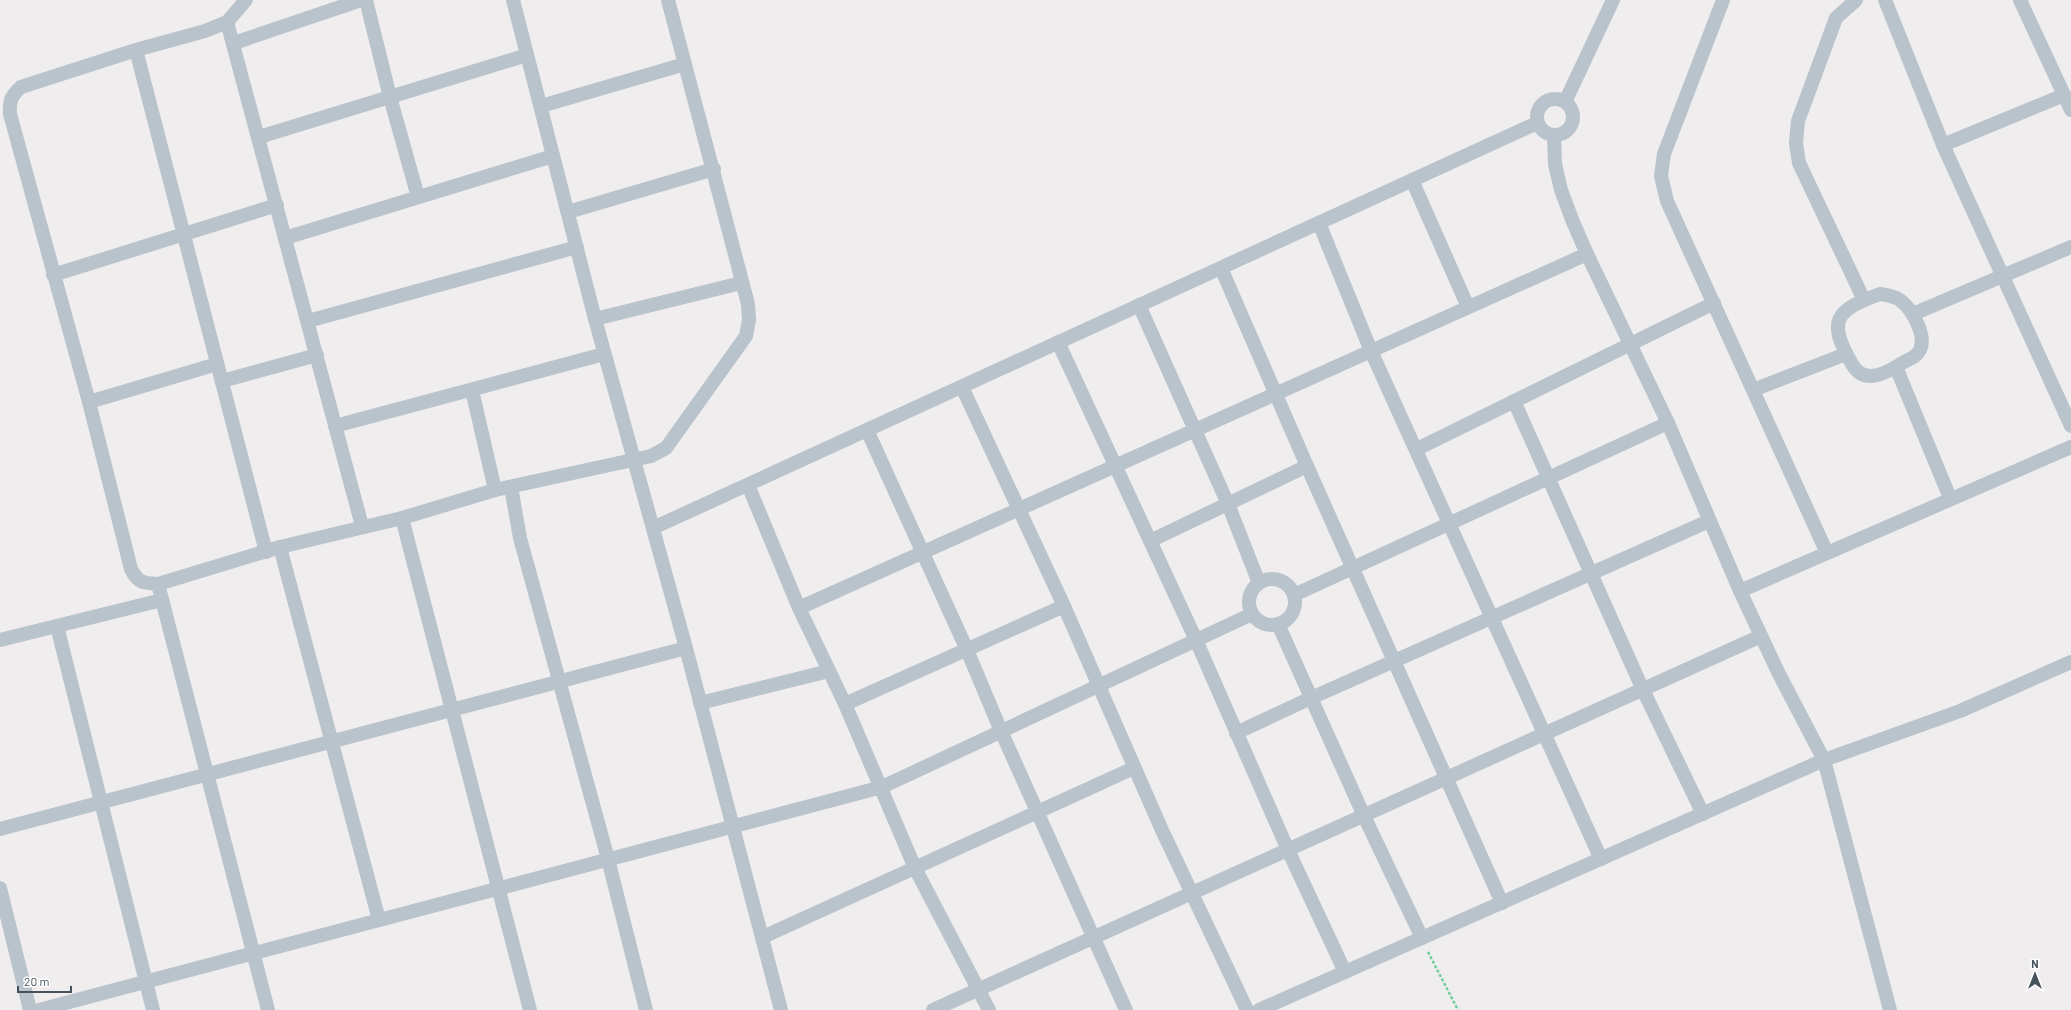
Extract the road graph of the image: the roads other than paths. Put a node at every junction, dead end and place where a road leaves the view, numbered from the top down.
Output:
1 (246, 0) edge
2 (361, 0) edge
3 (366, 0) edge
4 (513, 0) edge
5 (668, 0) edge
6 (1613, 0) edge
7 (1723, 0) edge
8 (1856, 0) edge
9 (1885, 0) edge
10 (2020, 0) edge
11 (227, 22) junction
12 (234, 43) junction
13 (136, 50) junction
14 (527, 56) junction
15 (685, 64) junction
16 (2064, 95) junction
17 (390, 97) junction
18 (1565, 102) junction
19 (541, 106) junction
20 (2071, 110) edge
21 (1537, 123) junction
22 (1554, 136) junction
23 (259, 137) junction
24 (1943, 146) junction
25 (554, 156) junction
26 (714, 170) junction
27 (1412, 180) junction
28 (418, 197) junction
29 (276, 205) junction
30 (568, 212) junction
31 (1319, 223) junction
32 (183, 233) junction
33 (285, 238) junction
34 (577, 246) junction
35 (2071, 247) edge
36 (1587, 254) junction
37 (1221, 268) junction
38 (53, 275) junction
39 (2003, 276) junction
40 (741, 283) junction
41 (1864, 300) junction
42 (1714, 303) junction
43 (1139, 306) junction
44 (1468, 307) junction
45 (1913, 314) junction
46 (595, 319) junction
47 (308, 321) junction
48 (1058, 342) junction
49 (1631, 344) junction
50 (1371, 351) junction
51 (604, 354) junction
52 (1846, 354) junction
53 (317, 355) junction
54 (217, 364) junction
55 (1896, 367) junction
56 (222, 381) junction
57 (962, 387) junction
58 (472, 390) junction
59 (1753, 390) junction
60 (1275, 394) junction
61 (1514, 401) junction
62 (89, 402) junction
63 (1668, 423) junction
64 (335, 426) junction
65 (2071, 426) edge
66 (866, 430) junction
67 (1196, 430) junction
68 (2071, 446) edge
69 (1417, 448) junction
70 (633, 460) junction
71 (1116, 466) junction
72 (1307, 466) junction
73 (1548, 478) junction
74 (748, 485) junction
75 (511, 487) junction
76 (495, 490) junction
77 (1950, 498) junction
78 (1228, 504) junction
79 (1019, 509) junction
80 (402, 518) junction
81 (1709, 521) junction
82 (1448, 524) junction
83 (362, 526) junction
84 (653, 528) junction
85 (1150, 541) junction
86 (280, 547) junction
87 (266, 552) junction
88 (923, 552) junction
89 (1827, 553) junction
90 (1353, 568) junction
91 (1591, 574) junction
92 (1259, 583) junction
93 (158, 584) junction
94 (1740, 591) junction
95 (1294, 595) junction
96 (162, 600) junction
97 (1064, 606) junction
98 (799, 608) junction
99 (1252, 614) junction
100 (1492, 617) junction
101 (1278, 624) junction
102 (58, 626) junction
103 (1761, 636) junction
104 (0, 640) edge
105 (1196, 640) junction
106 (686, 648) junction
107 (967, 650) junction
108 (1393, 661) junction
109 (2071, 662) edge
110 (829, 671) junction
111 (560, 682) junction
112 (1099, 686) junction
113 (1644, 690) junction
114 (1311, 698) junction
115 (700, 703) junction
116 (845, 704) junction
117 (452, 710) junction
118 (1001, 731) junction
119 (1236, 733) junction
120 (1545, 734) junction
121 (330, 742) junction
122 (1824, 760) junction
123 (1134, 768) junction
124 (207, 775) junction
125 (1446, 779) junction
126 (882, 787) junction
127 (101, 802) junction
128 (1038, 812) junction
129 (1703, 814) junction
130 (1364, 816) junction
131 (733, 826) junction
132 (0, 829) edge
133 (1288, 850) junction
134 (608, 859) junction
135 (1601, 859) junction
136 (915, 868) junction
137 (0, 888) edge
138 (498, 888) junction
139 (1192, 894) junction
140 (1502, 903) junction
141 (379, 920) junction
142 (763, 937) junction
143 (1094, 938) junction
144 (1422, 938) junction
145 (254, 953) junction
146 (1345, 972) junction
147 (146, 982) junction
148 (979, 990) junction
149 (30, 1010) edge
150 (39, 1010) edge
151 (153, 1010) edge
152 (268, 1010) edge
153 (530, 1010) edge
154 (646, 1010) edge
155 (780, 1010) edge
156 (933, 1010) edge
157 (989, 1010) edge
158 (1126, 1010) edge
159 (1247, 1010) edge
160 (1259, 1010) edge
161 (1890, 1010) edge

1 - 11 street
2 - 12 street
3 - 17 street
4 - 14 street
5 - 15 street
6 - 18 street
7 - 42 street
8 - 41 street
9 - 24 street
10 - 16 street
11 - 12 street
11 - 13 street
12 - 23 street
13 - 32 street
13 - 38 street
14 - 17 street
14 - 19 street
15 - 19 street
15 - 26 street
16 - 20 street
16 - 24 street
17 - 23 street
17 - 28 street
18 - 21 street
18 - 22 street
19 - 25 street
21 - 22 street
21 - 27 street
22 - 36 street
23 - 29 street
24 - 39 street
25 - 28 street
25 - 30 street
26 - 30 street
26 - 40 street
27 - 31 street
27 - 44 street
28 - 33 street
29 - 32 street
29 - 33 street
30 - 34 street
31 - 37 street
31 - 50 street
32 - 38 street
32 - 54 street
33 - 47 street
34 - 46 street
34 - 47 street
35 - 39 street
36 - 44 street
36 - 49 street
37 - 43 street
37 - 60 street
38 - 62 street
39 - 45 street
39 - 65 street
40 - 46 street
40 - 70 street
41 - 45 street
41 - 52 street
42 - 49 street
42 - 59 street
43 - 48 street
43 - 67 street
44 - 50 street
45 - 55 street
46 - 51 street
47 - 53 street
48 - 57 street
48 - 71 street
49 - 61 street
49 - 63 street
50 - 60 street
50 - 69 street
51 - 58 street
51 - 70 street
52 - 55 street
52 - 59 street
53 - 56 street
53 - 64 street
54 - 56 street
54 - 62 street
55 - 77 street
56 - 87 street
57 - 66 street
57 - 79 street
58 - 64 street
58 - 76 street
59 - 89 street
60 - 67 street
60 - 72 street
61 - 69 street
61 - 73 street
62 - 93 street
63 - 73 street
63 - 81 street
64 - 83 street
66 - 74 street
66 - 88 street
67 - 71 street
67 - 78 street
68 - 77 street
69 - 82 street
70 - 75 street
70 - 84 street
71 - 79 street
71 - 85 street
72 - 78 street
72 - 90 street
73 - 82 street
73 - 91 street
74 - 84 street
74 - 98 street
75 - 76 street
75 - 111 street
76 - 80 street
77 - 89 street
78 - 85 street
78 - 92 street
79 - 88 street
79 - 97 street
80 - 83 street
80 - 117 street
81 - 91 street
81 - 94 street
82 - 90 street
82 - 100 street
83 - 86 street
84 - 106 street
85 - 105 street
86 - 87 street
86 - 121 street
87 - 93 street
88 - 98 street
88 - 107 street
89 - 94 street
90 - 95 street
90 - 108 street
91 - 100 street
91 - 113 street
92 - 95 street
92 - 99 street
93 - 96 street
94 - 103 street
95 - 101 street
96 - 102 street
96 - 124 street
97 - 107 street
97 - 112 street
98 - 110 street
99 - 101 street
99 - 105 street
100 - 108 street
100 - 120 street
101 - 114 street
102 - 104 street
102 - 127 street
103 - 113 street
103 - 122 street
105 - 112 street
105 - 119 street
106 - 111 street
106 - 115 street
107 - 116 street
107 - 118 street
108 - 114 street
108 - 125 street
109 - 122 street
110 - 115 street
110 - 116 street
111 - 117 street
111 - 134 street
112 - 118 street
112 - 123 street
113 - 120 street
113 - 129 street
114 - 119 street
114 - 130 street
115 - 131 street
116 - 126 street
117 - 121 street
117 - 138 street
118 - 126 street
118 - 128 street
119 - 133 street
120 - 125 street
120 - 135 street
121 - 124 street
121 - 141 street
122 - 129 street
122 - 161 street
123 - 128 street
123 - 139 street
124 - 127 street
124 - 145 street
125 - 130 street
125 - 140 street
126 - 131 street
126 - 136 street
127 - 132 street
127 - 147 street
128 - 136 street
128 - 143 street
129 - 135 street
130 - 133 street
130 - 144 street
131 - 134 street
131 - 142 street
133 - 139 street
133 - 146 street
134 - 138 street
134 - 154 street
135 - 140 street
136 - 142 street
136 - 148 street
137 - 149 street
138 - 141 street
138 - 153 street
139 - 143 street
139 - 159 street
140 - 144 street
141 - 145 street
142 - 155 street
143 - 148 street
143 - 158 street
144 - 146 street
145 - 147 street
145 - 152 street
146 - 160 street
147 - 150 street
147 - 151 street
148 - 156 street
148 - 157 street

